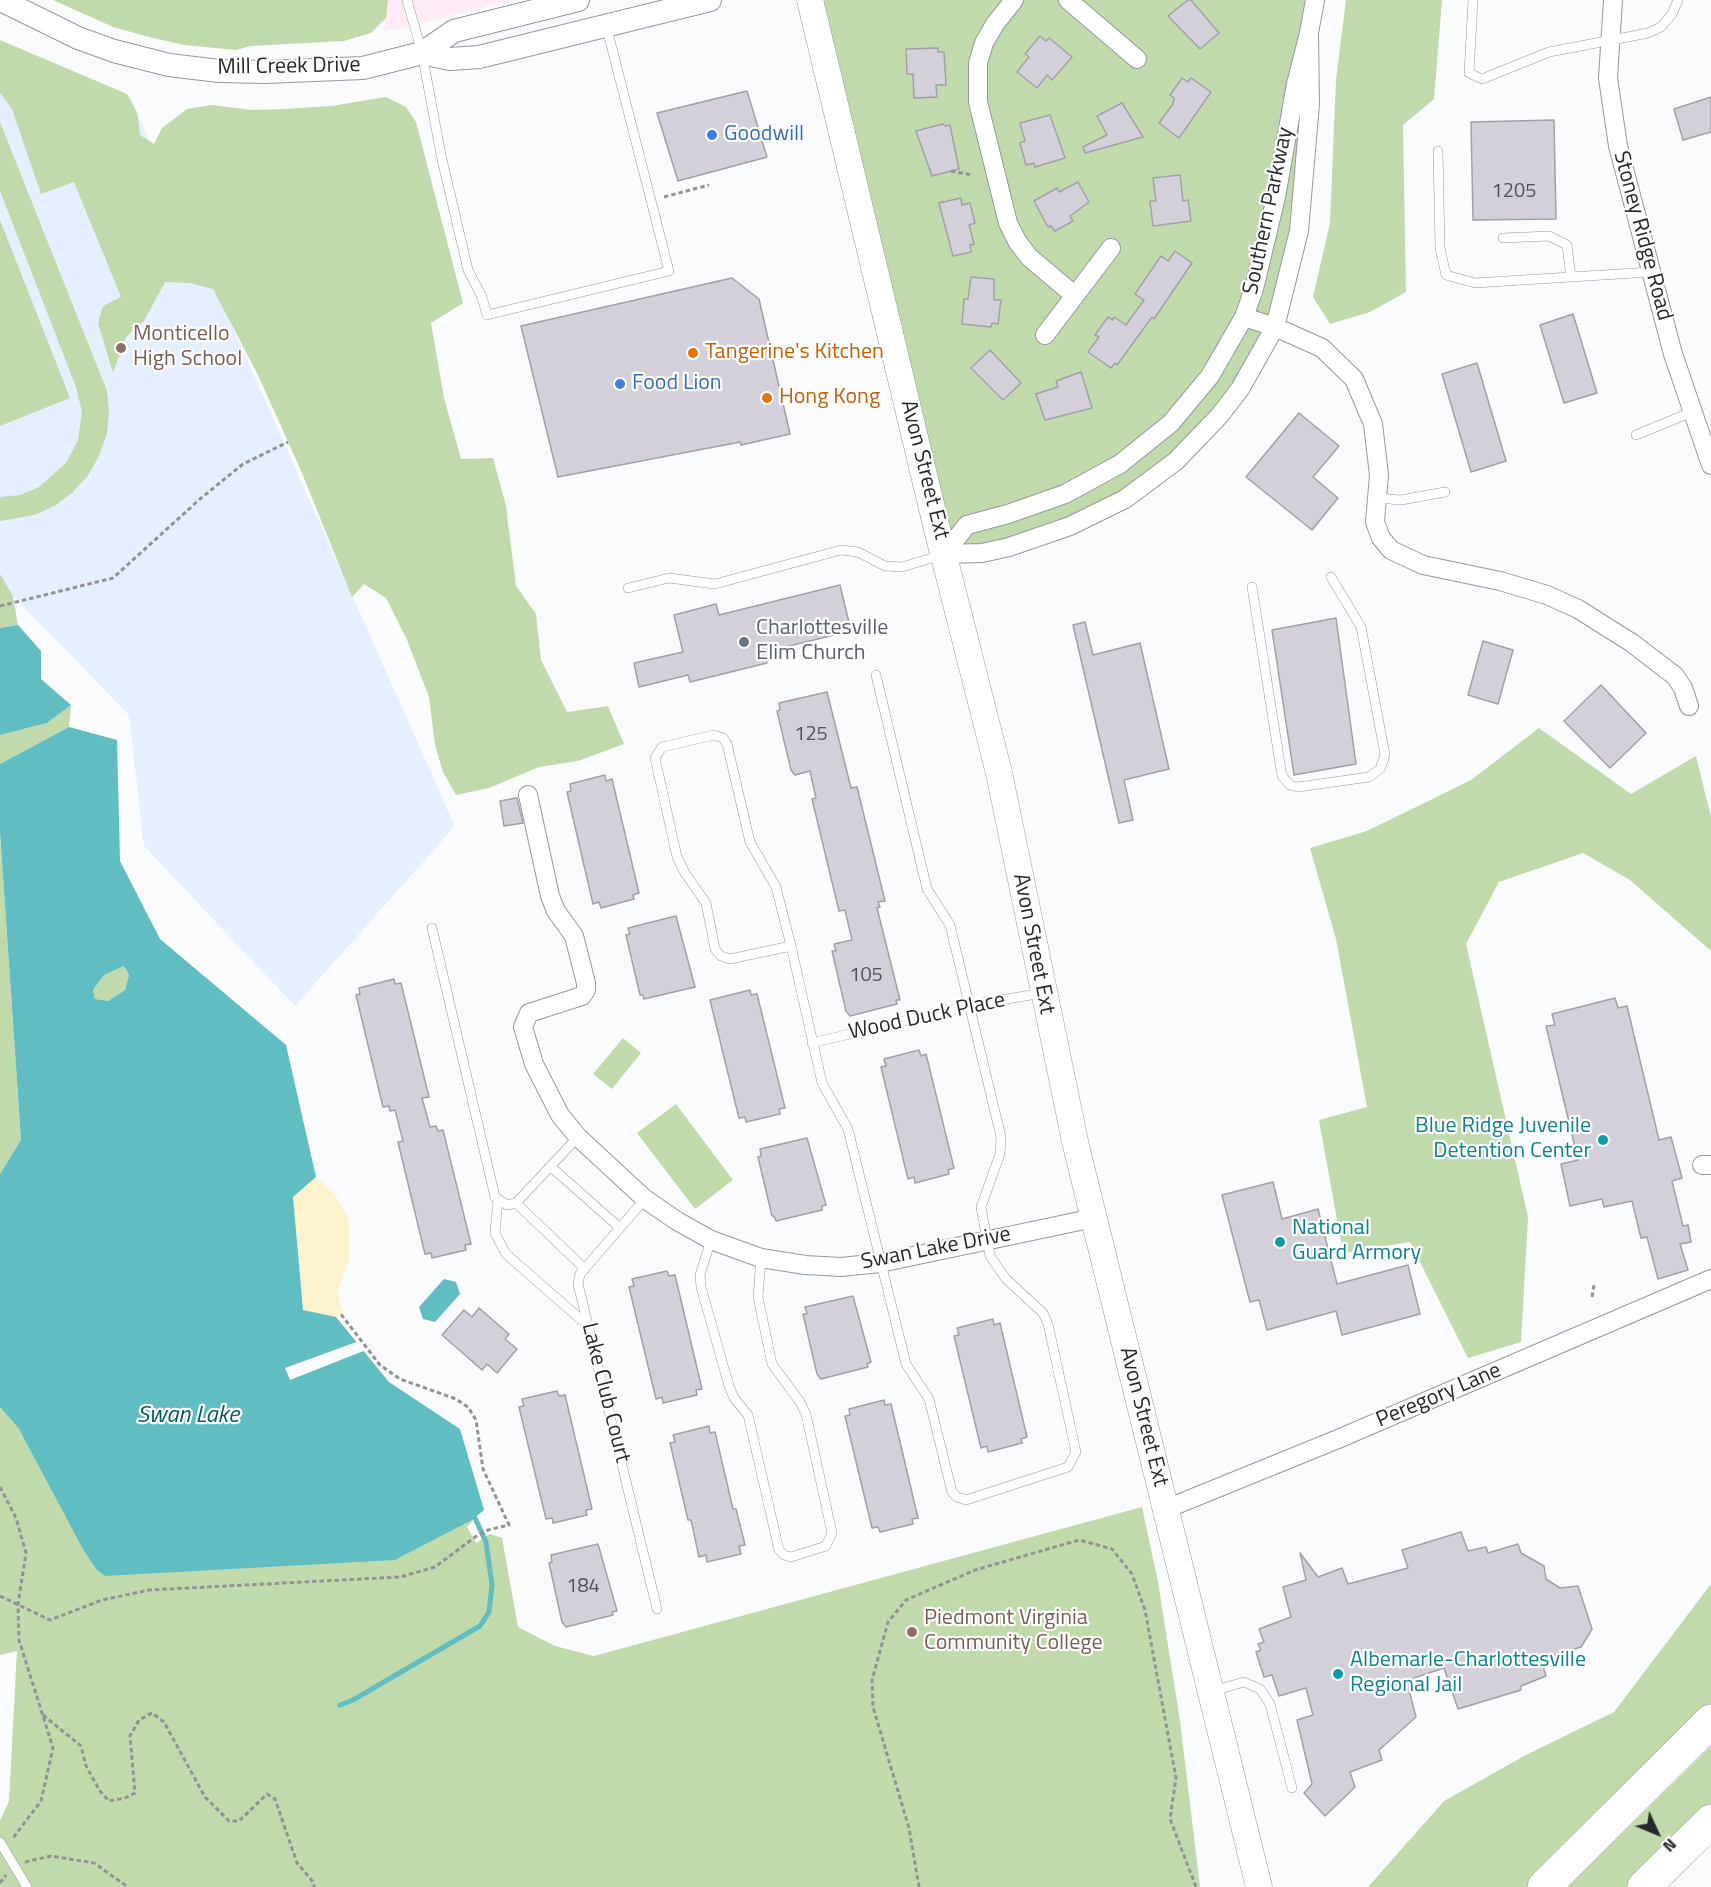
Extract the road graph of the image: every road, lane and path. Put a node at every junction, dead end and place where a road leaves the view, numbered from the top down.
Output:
1 (1, 0) edge
2 (407, 0) edge
3 (578, 0) edge
4 (710, 0) edge
5 (810, 0) edge
6 (1014, 0) edge
7 (1068, 0) edge
8 (1315, 0) edge
9 (1473, 0) edge
10 (1613, 0) edge
11 (1678, 0) edge
12 (606, 26) junction
13 (1309, 33) junction
14 (1609, 41) junction
15 (422, 53) junction
16 (1137, 58) dead end
17 (1438, 150) dead end
18 (951, 171) dead end
19 (972, 175) dead end
20 (709, 185) dead end
21 (651, 200) junction
22 (1503, 238) dead end
23 (1111, 248) dead end
24 (1651, 272) junction
25 (1571, 277) junction
26 (1074, 295) junction
27 (1244, 317) junction
28 (1275, 327) junction
29 (1045, 335) dead end
30 (1692, 412) junction
31 (1636, 435) dead end
32 (288, 442) dead end
33 (1711, 465) edge
34 (1445, 492) dead end
35 (1377, 498) junction
36 (944, 554) junction
37 (1330, 577) dead end
38 (1252, 587) dead end
39 (628, 588) dead end
40 (0, 606) edge
41 (876, 675) dead end
42 (1689, 706) dead end
43 (528, 795) dead end
44 (432, 928) dead end
45 (791, 946) junction
46 (1043, 993) junction
47 (970, 1005) junction
48 (812, 1042) junction
49 (578, 1137) junction
50 (550, 1166) junction
51 (645, 1199) junction
52 (498, 1200) junction
53 (516, 1203) junction
54 (1094, 1218) junction
55 (620, 1228) junction
56 (986, 1239) junction
57 (711, 1240) junction
58 (761, 1258) junction
59 (880, 1263) junction
60 (585, 1269) junction
61 (1711, 1279) edge
62 (1594, 1284) dead end
63 (1592, 1297) dead end
64 (340, 1313) dead end
65 (587, 1324) junction
66 (0, 1486) edge
67 (1166, 1509) junction
68 (0, 1596) edge
69 (18, 1604) junction
70 (657, 1610) dead end
71 (1211, 1692) junction
72 (43, 1715) junction
73 (1711, 1721) edge
74 (1292, 1788) dead end
75 (1711, 1821) edge
76 (2, 1846) edge
77 (14, 1865) junction
78 (0, 1883) edge
79 (27, 1887) edge
80 (128, 1887) edge
81 (314, 1887) edge
82 (919, 1887) edge
83 (1196, 1887) edge
84 (1259, 1887) edge
85 (1544, 1887) edge
86 (1644, 1887) edge

1 - 15 street, Mill Creek Drive
2 - 15 lane
3 - 15 street, Mill Creek Drive
4 - 12 street
5 - 36 main road, Avon Street Ext
6 - 26 street
7 - 16 street
8 - 13 street, Southern Parkway
9 - 14 lane
10 - 14 street, Stoney Ridge Road
11 - 14 lane
12 - 15 street
12 - 21 lane
13 - 27 street, Southern Parkway
13 - 28 street, Southern Parkway
14 - 24 street, Stoney Ridge Road
15 - 21 lane
17 - 25 lane
18 - 19 path
20 - 21 path
22 - 25 lane
23 - 26 street
24 - 25 lane
24 - 30 street, Stoney Ridge Road
26 - 29 street
27 - 28 street
27 - 36 street, Southern Parkway
28 - 35 street
28 - 36 street, Southern Parkway
30 - 31 lane
30 - 33 street, Stoney Ridge Road
32 - 40 path
34 - 35 lane
35 - 42 street
36 - 39 lane
36 - 46 main road, Avon Street Ext
37 - 38 lane
41 - 47 lane
43 - 49 street, Swan Lake Drive
44 - 52 lane
45 - 45 lane
45 - 48 lane
46 - 47 lane, Wood Duck Place
46 - 54 main road, Avon Street Ext
47 - 48 lane, Wood Duck Place
47 - 56 lane
48 - 59 lane
49 - 50 lane
49 - 51 street, Swan Lake Drive
50 - 53 lane
50 - 55 lane
51 - 55 lane
51 - 57 street, Swan Lake Drive
52 - 53 lane
52 - 65 lane
53 - 60 lane
54 - 56 street, Swan Lake Drive
54 - 67 main road, Avon Street Ext
55 - 60 lane
56 - 59 street, Swan Lake Drive
56 - 59 lane
57 - 58 street, Swan Lake Drive
57 - 58 lane
58 - 59 street, Swan Lake Drive
60 - 65 lane, Lake Club Court
61 - 67 street, Peregory Lane
62 - 63 path
64 - 69 path
65 - 70 lane, Lake Club Court
66 - 69 path
67 - 71 main road, Avon Street Ext
68 - 69 path
69 - 72 path
71 - 74 lane
71 - 84 main road, Avon Street Ext
72 - 76 path
72 - 81 path
73 - 85 highway
75 - 86 highway
76 - 77 lane
77 - 78 path
77 - 79 lane
77 - 80 path
82 - 83 path

